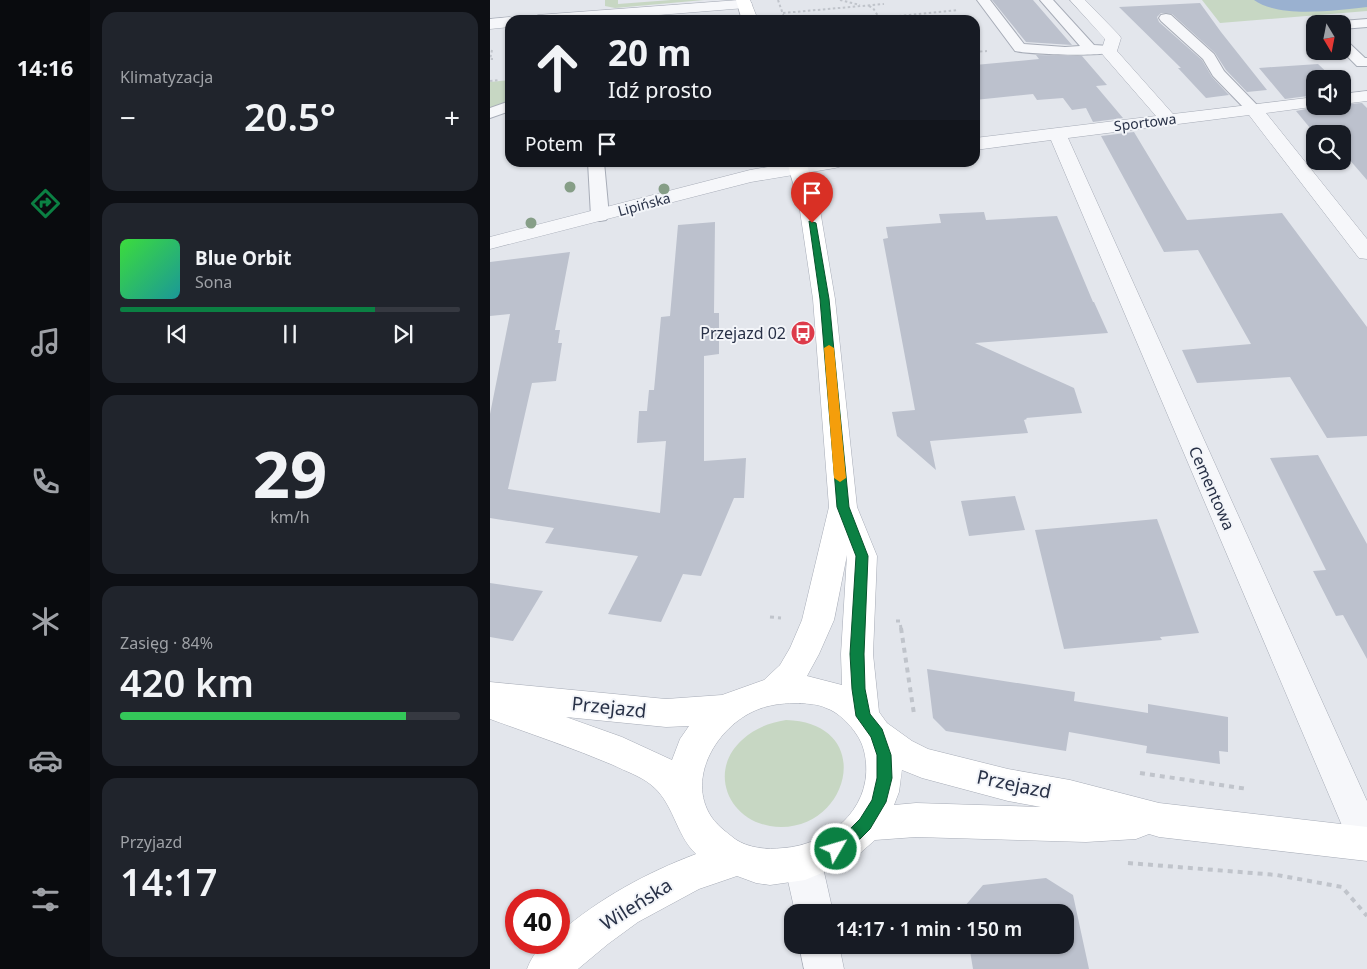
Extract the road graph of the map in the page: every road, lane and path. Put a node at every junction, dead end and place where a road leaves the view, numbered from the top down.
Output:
1 (778, 0) edge
2 (840, 0) edge
3 (1046, 0) edge
4 (1077, 0) edge
5 (744, 2) edge
6 (884, 4) dead end
7 (985, 4) edge
8 (865, 6) junction
9 (783, 13) joint
10 (595, 15) edge
11 (748, 15) edge
12 (878, 15) edge
13 (905, 15) edge
14 (1166, 18) dead end
15 (505, 22) edge
16 (1367, 23) edge
17 (490, 24) edge
18 (1351, 24) edge
19 (1090, 49) junction
20 (1109, 50) junction
21 (492, 53) dead end
22 (1351, 53) edge
23 (493, 59) dead end
24 (1367, 62) edge
25 (1367, 96) edge
26 (1351, 98) edge
27 (1306, 103) edge
28 (505, 108) edge
29 (1253, 108) junction
30 (490, 113) edge
31 (1168, 119) junction
32 (1057, 133) junction
33 (980, 143) edge
34 (596, 167) edge
35 (789, 167) edge
36 (798, 167) edge
37 (600, 216) junction
38 (490, 244) edge
39 (1367, 253) edge
40 (843, 507) junction
41 (900, 621) dead end
42 (775, 690) junction
43 (490, 696) edge
44 (490, 705) edge
45 (728, 709) junction
46 (917, 724) dead end
47 (870, 725) junction
48 (1137, 773) dead end
49 (1253, 790) dead end
50 (684, 799) junction
51 (1159, 820) junction
52 (865, 824) junction
53 (1367, 843) edge
54 (735, 859) junction
55 (803, 863) junction
56 (1123, 863) dead end
57 (812, 904) edge
58 (1367, 916) edge
59 (822, 954) edge
60 (547, 969) edge
61 (824, 969) edge

1 - 9 path
2 - 8 path
3 - 19 lane
4 - 20 street
5 - 10 street
5 - 11 street
6 - 8 path
7 - 13 path
7 - 19 lane
8 - 9 path
8 - 12 path
14 - 29 lane
15 - 17 street
16 - 18 lane
19 - 20 lane
20 - 31 street
21 - 23 path
22 - 24 lane
25 - 26 street
27 - 29 street, Sportowa
28 - 30 lane
29 - 31 street, Sportowa
29 - 39 street
31 - 32 street, Sportowa
32 - 33 street, Sportowa
32 - 53 street, Cementowa
34 - 37 lane
35 - 37 street, Lipińska
36 - 40 street
37 - 38 street, Lipińska
40 - 42 street
40 - 47 street
41 - 46 path
42 - 45 street, Przejazd
42 - 47 street, Przejazd
43 - 45 street, Przejazd
44 - 50 street, Przejazd
45 - 50 street
47 - 51 street, Przejazd
47 - 52 street
48 - 49 path
50 - 54 street
51 - 52 street, Przejazd
51 - 53 street, Przejazd
52 - 55 street
54 - 55 street
54 - 60 street, Wileńska
55 - 57 street
56 - 58 path
59 - 61 street

